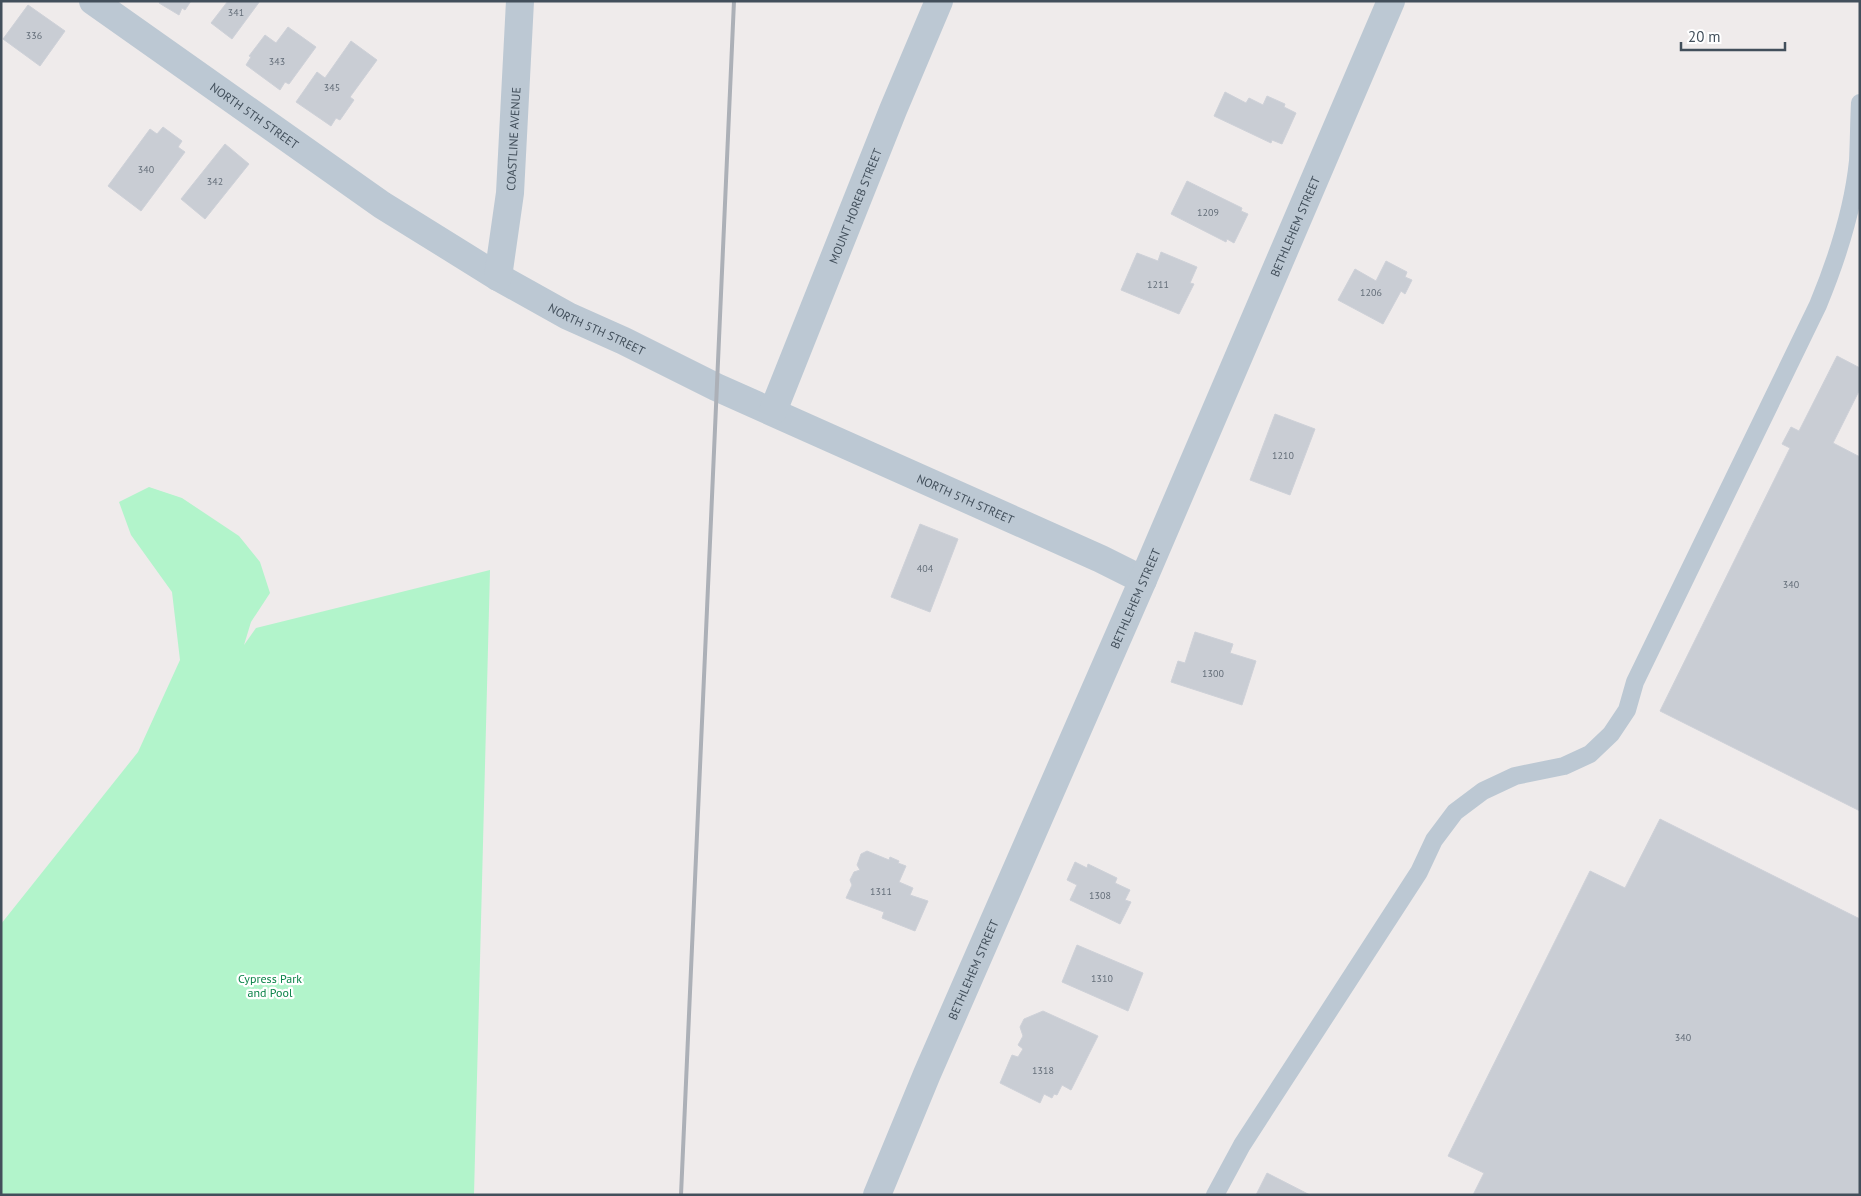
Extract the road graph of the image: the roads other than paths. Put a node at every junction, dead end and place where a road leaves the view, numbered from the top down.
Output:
1 (93, 1) edge
2 (520, 1) edge
3 (939, 1) edge
4 (1391, 1) edge
5 (1860, 103) edge
6 (498, 277) junction
7 (772, 411) junction
8 (1143, 580) junction
9 (877, 1195) edge
10 (1215, 1195) edge

1 - 6 street, NORTH 5TH STREET
2 - 6 street, COASTLINE AVENUE
3 - 7 street, MOUNT HOREB STREET
4 - 8 street, BETHLEHEM STREET
5 - 10 lane
6 - 7 street, NORTH 5TH STREET
7 - 8 street, NORTH 5TH STREET
8 - 9 street, BETHLEHEM STREET

